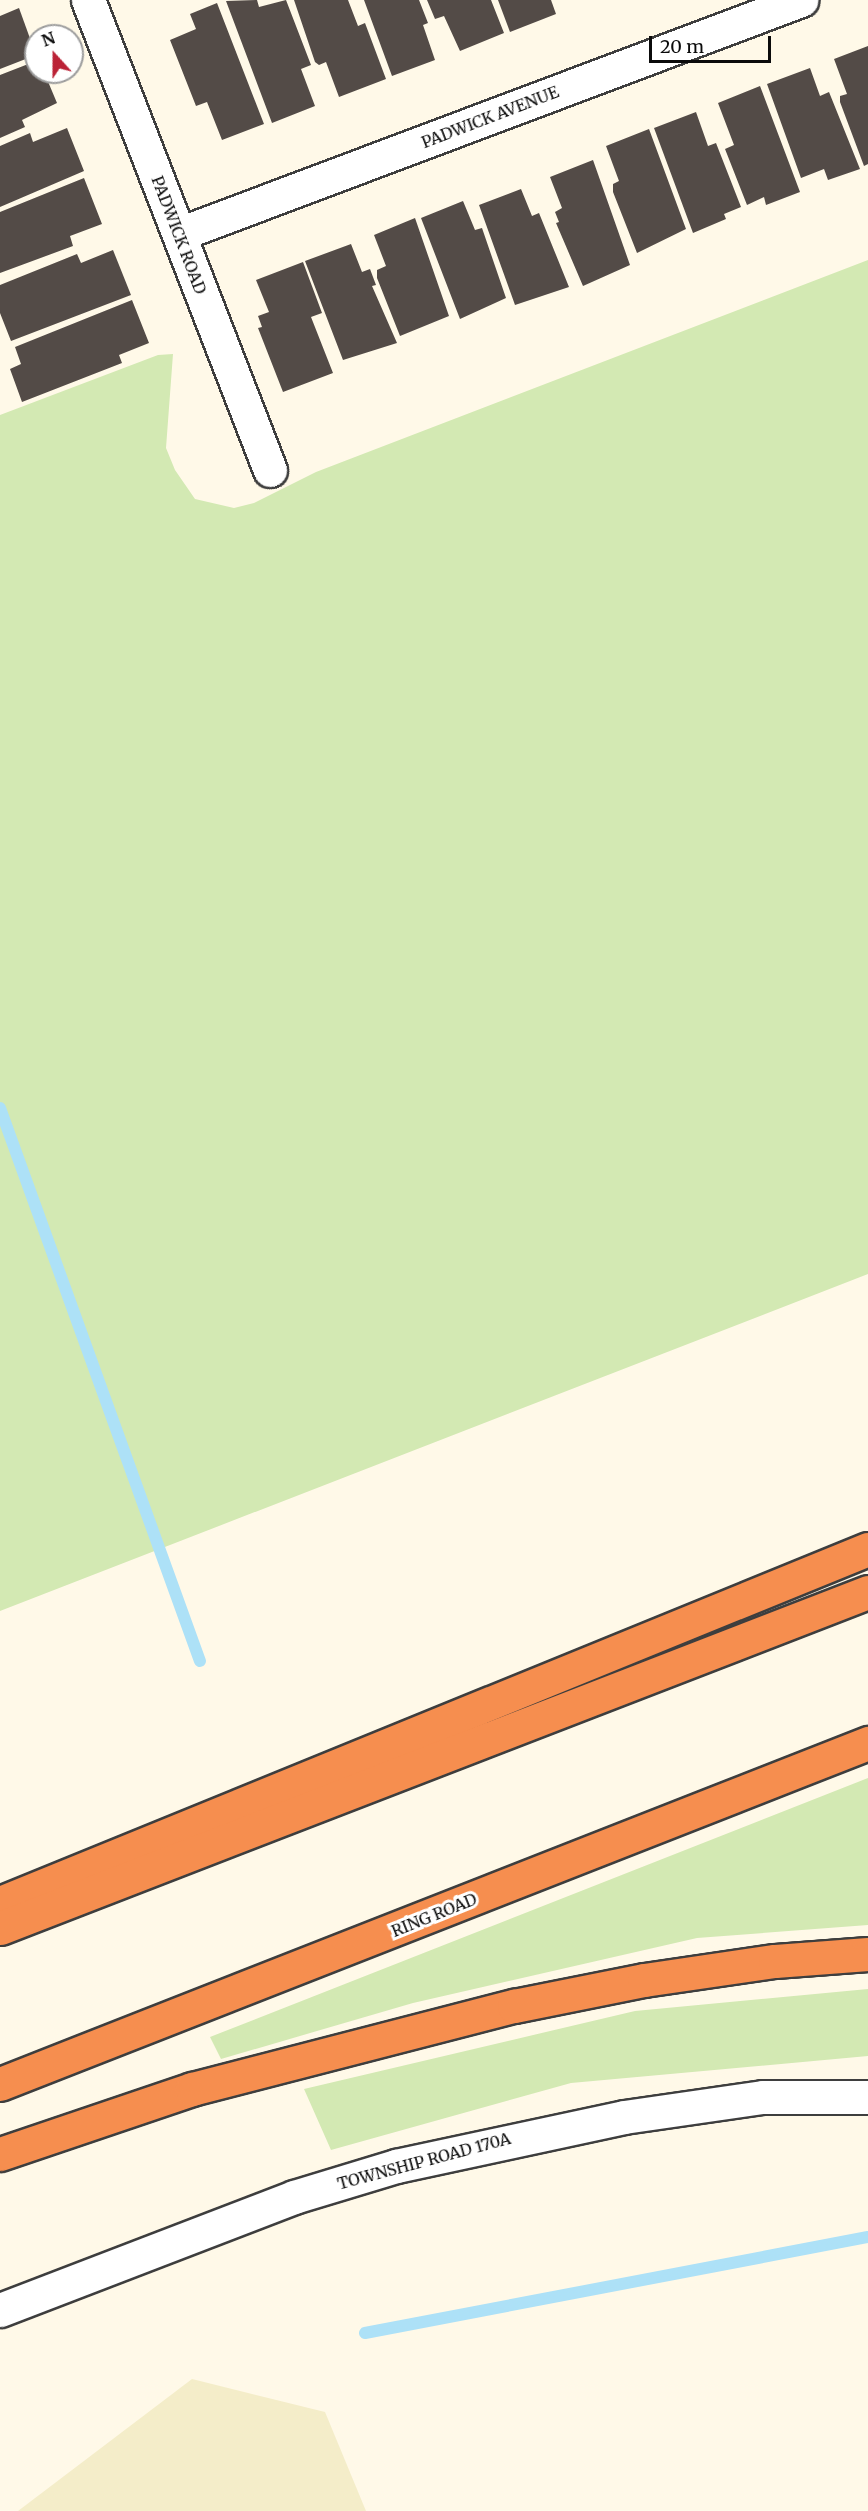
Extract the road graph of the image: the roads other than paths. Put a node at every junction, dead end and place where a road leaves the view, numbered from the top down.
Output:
1 (88, 0) edge
2 (801, 0) edge
3 (179, 234) junction
4 (270, 471) dead end
5 (868, 1549) edge
6 (868, 1592) edge
7 (868, 1743) edge
8 (0, 1903) edge
9 (0, 1928) edge
10 (868, 1954) edge
11 (0, 2084) edge
12 (868, 2097) edge
13 (0, 2154) edge
14 (0, 2310) edge

1 - 3 street, PADWICK ROAD
2 - 3 street, PADWICK AVENUE
3 - 4 street, PADWICK ROAD
5 - 8 highway
6 - 9 highway
7 - 11 highway, RING ROAD
10 - 13 highway
12 - 14 street, TOWNSHIP ROAD 170A

